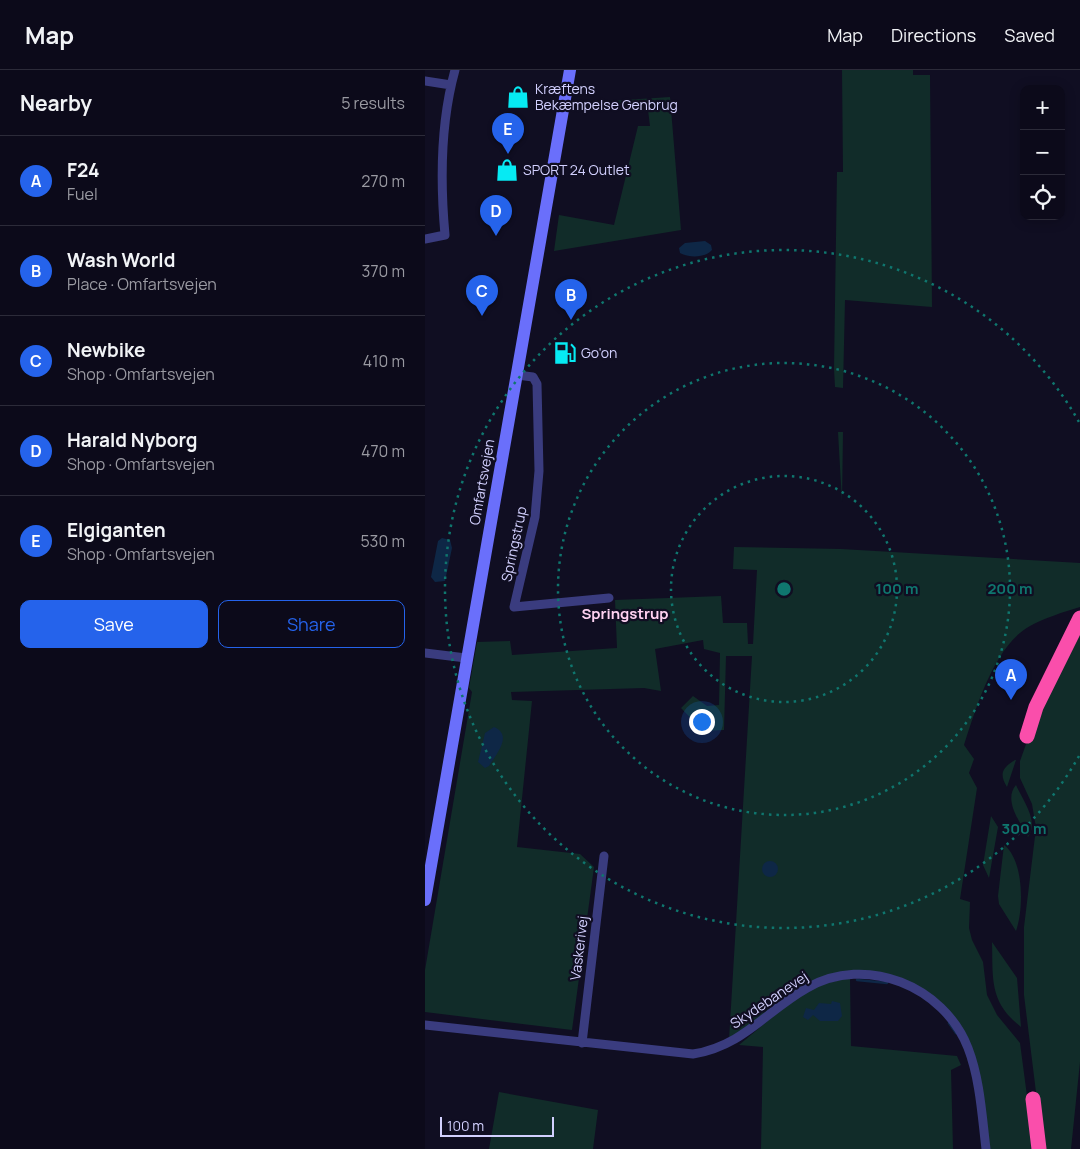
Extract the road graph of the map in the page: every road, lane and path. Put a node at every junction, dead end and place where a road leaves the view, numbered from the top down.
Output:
1 (455, 70) edge
2 (570, 70) edge
3 (425, 81) edge
4 (451, 85) junction
5 (425, 239) edge
6 (517, 375) junction
7 (609, 598) dead end
8 (1080, 618) edge
9 (425, 653) edge
10 (466, 658) junction
11 (1027, 736) dead end
12 (604, 856) dead end
13 (425, 900) edge
14 (425, 1025) edge
15 (582, 1044) junction
16 (1033, 1099) dead end
17 (986, 1149) edge
18 (1039, 1149) edge

1 - 4 street
2 - 6 main road, Omfartsvejen
3 - 4 street
4 - 5 street
6 - 7 street, Springstrup
6 - 10 main road, Omfartsvejen
8 - 11 highway
9 - 10 street
10 - 13 main road, Omfartsvejen
12 - 15 street, Vaskerivej
14 - 15 street, Skydebanevej
15 - 17 street, Skydebanevej
16 - 18 highway

